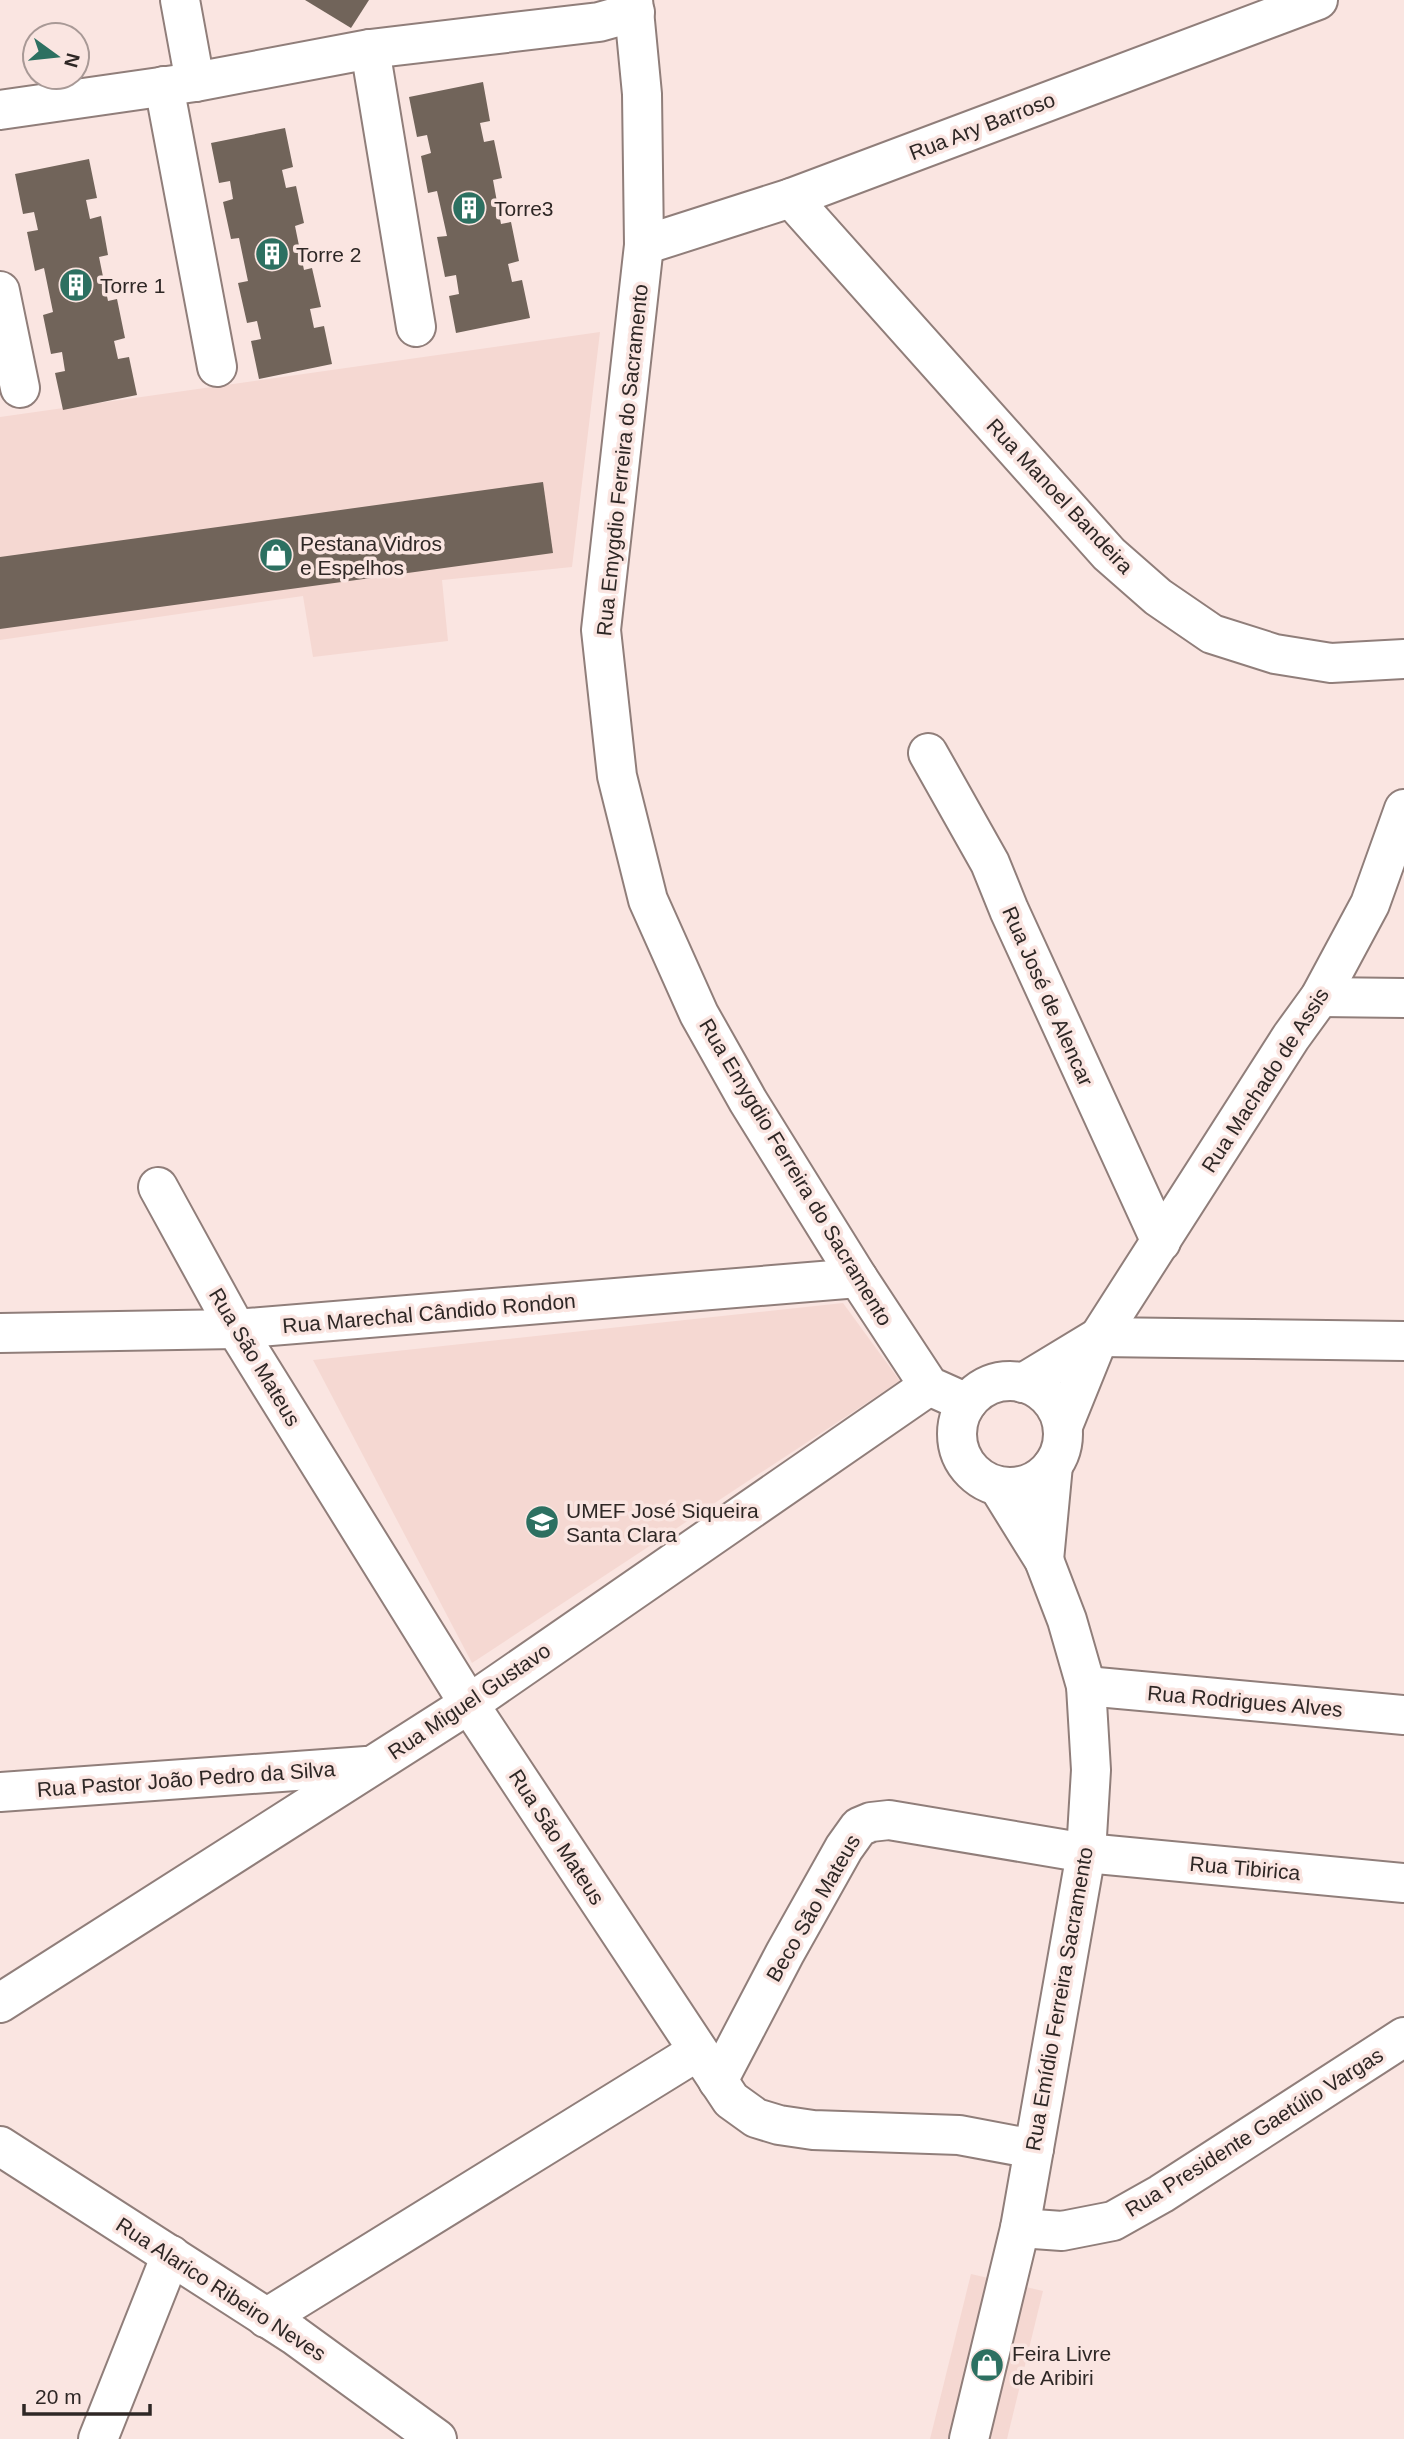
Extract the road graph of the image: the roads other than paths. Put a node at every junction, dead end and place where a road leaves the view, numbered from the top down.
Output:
1 (180, 0) edge
2 (1318, 0) edge
3 (634, 6) edge
4 (370, 49) junction
5 (180, 84) junction
6 (0, 110) edge
7 (791, 198) junction
8 (644, 245) junction
9 (0, 291) edge
10 (416, 327) dead end
11 (217, 367) dead end
12 (20, 388) dead end
13 (1404, 659) edge
14 (928, 753) dead end
15 (1404, 809) edge
16 (1320, 997) junction
17 (1404, 998) edge
18 (158, 1186) dead end
19 (1161, 1242) junction
20 (858, 1278) junction
21 (236, 1329) junction
22 (0, 1333) edge
23 (1099, 1337) junction
24 (1404, 1340) edge
25 (1023, 1383) junction
26 (929, 1386) junction
27 (967, 1403) junction
28 (1063, 1426) junction
29 (1053, 1465) junction
30 (998, 1486) junction
31 (1044, 1560) junction
32 (1086, 1686) junction
33 (470, 1704) junction
34 (1404, 1715) edge
35 (372, 1766) junction
36 (0, 1792) edge
37 (1086, 1853) junction
38 (1404, 1883) edge
39 (0, 2003) edge
40 (1404, 2037) edge
41 (708, 2066) junction
42 (0, 2146) edge
43 (1034, 2149) junction
44 (1020, 2228) junction
45 (171, 2255) junction
46 (266, 2318) junction
47 (98, 2439) edge
48 (437, 2439) edge
49 (969, 2439) edge

1 - 5 street
2 - 7 street, Rua Ary Barroso
3 - 4 street
3 - 8 street, Rua Emygdio Ferreira do Sacramento
4 - 5 street
4 - 10 street
5 - 6 street
5 - 11 street
7 - 8 street, Rua Ary Barroso
7 - 13 street, Rua Manoel Bandeira
8 - 20 street, Rua Emygdio Ferreira do Sacramento
9 - 12 street
14 - 19 street, Rua José de Alencar
15 - 16 street, Rua Machado de Assis
16 - 17 street
16 - 19 street, Rua Machado de Assis
18 - 21 street, Rua São Mateus
19 - 23 street, Rua Machado de Assis
20 - 21 street, Rua Marechal Cândido Rondon
20 - 26 street, Rua Emygdio Ferreira do Sacramento
21 - 22 street, Rua Marechal Cândido Rondon
21 - 33 street, Rua São Mateus
23 - 24 street
23 - 25 street, Rua Machado de Assis
23 - 28 street, Rua Machado de Assis
25 - 27 street
25 - 28 street
26 - 27 street
26 - 33 street, Rua Miguel Gustavo
27 - 30 street
28 - 29 street
29 - 30 street
29 - 31 street, Rua Emídio Ferreira Sacramento
30 - 31 street, Rua Emídio Ferreira Sacramento
31 - 32 street, Rua Emídio Ferreira Sacramento
32 - 34 street, Rua Rodrigues Alves
32 - 37 street, Rua Emídio Ferreira Sacramento
33 - 35 street, Rua Miguel Gustavo
33 - 41 street, Rua São Mateus
35 - 36 street, Rua Pastor João Pedro da Silva
35 - 39 street, Rua Miguel Gustavo
37 - 38 street, Rua Tibirica
37 - 41 street, Beco São Mateus
37 - 43 street, Rua Emídio Ferreira Sacramento
40 - 44 street, Rua Presidente Gaetúlio Vargas
41 - 43 street
41 - 46 street
42 - 45 street, Rua Alarico Ribeiro Neves
43 - 44 street, Rua Emídio Ferreira Sacramento
44 - 49 street, Rua Emídio Ferreira Sacramento
45 - 46 street, Rua Alarico Ribeiro Neves
45 - 47 street
46 - 48 street, Rua Alarico Ribeiro Neves

